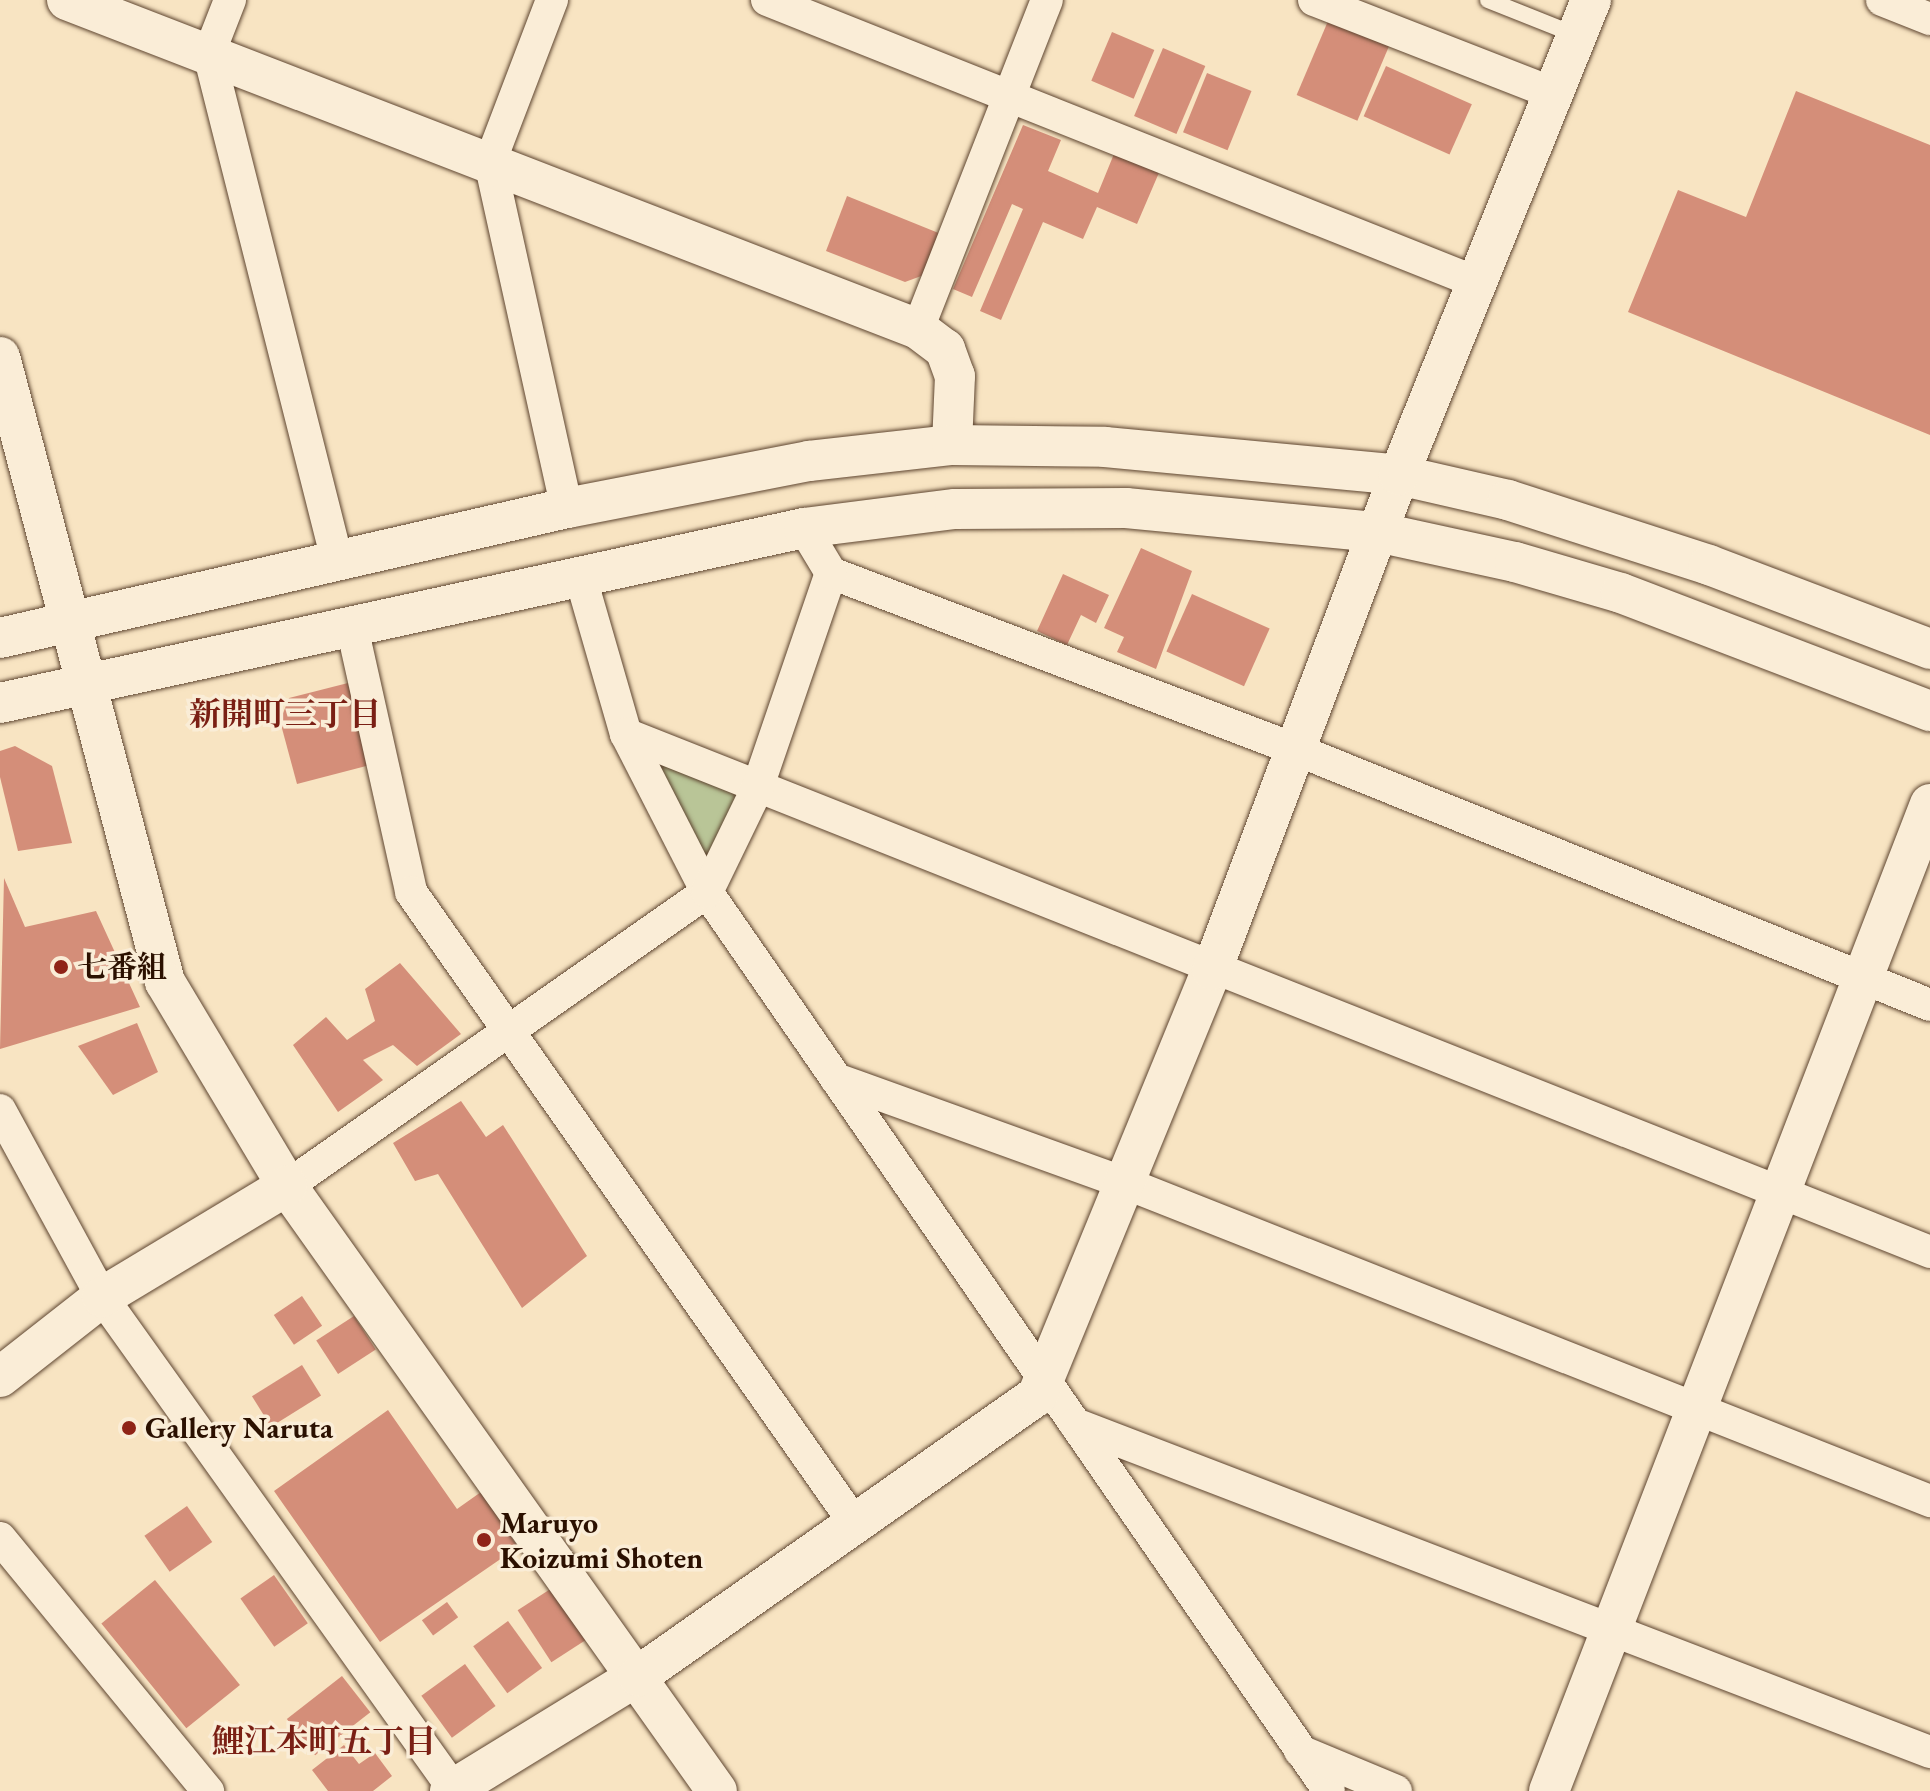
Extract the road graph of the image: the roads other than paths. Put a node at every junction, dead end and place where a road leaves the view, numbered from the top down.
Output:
1 (67, 0) edge
2 (230, 0) edge
3 (552, 0) edge
4 (767, 0) edge
5 (1047, 0) edge
6 (1314, 0) edge
7 (1488, 0) edge
8 (1882, 0) edge
9 (1584, 18) edge
10 (1930, 19) edge
11 (209, 54) junction
12 (1553, 93) junction
13 (1009, 96) junction
14 (490, 162) junction
15 (1476, 282) junction
16 (918, 329) junction
17 (0, 357) edge
18 (952, 445) junction
19 (1399, 475) junction
20 (567, 508) junction
21 (804, 528) junction
22 (1377, 532) junction
23 (337, 560) junction
24 (831, 573) junction
25 (580, 575) junction
26 (66, 623) junction
27 (352, 627) junction
28 (0, 638) edge
29 (1930, 649) edge
30 (82, 685) junction
31 (0, 703) edge
32 (1930, 711) edge
33 (626, 734) junction
34 (1297, 750) junction
35 (757, 789) junction
36 (1930, 804) edge
37 (707, 892) junction
38 (1212, 970) junction
39 (1858, 977) junction
40 (1930, 1005) edge
41 (508, 1028) junction
42 (836, 1079) junction
43 (0, 1110) edge
44 (1125, 1183) junction
45 (287, 1186) junction
46 (1778, 1191) junction
47 (1930, 1252) edge
48 (102, 1297) junction
49 (0, 1377) edge
50 (1044, 1379) junction
51 (1698, 1411) junction
52 (1075, 1424) junction
53 (1930, 1501) edge
54 (853, 1521) junction
55 (0, 1538) edge
56 (1615, 1627) junction
57 (638, 1676) junction
58 (1299, 1751) junction
59 (1930, 1752) edge
60 (453, 1790) edge
61 (208, 1791) edge
62 (717, 1791) edge
63 (1329, 1791) edge
64 (1396, 1791) edge
65 (1549, 1791) edge

1 - 11 street
2 - 11 street
3 - 14 street
4 - 13 street
5 - 13 street
6 - 12 street
7 - 9 lane
8 - 10 street
9 - 12 street
11 - 14 street
11 - 23 street
12 - 15 street
13 - 15 street
13 - 16 street
14 - 16 street
14 - 20 street
15 - 19 street
16 - 18 street
17 - 26 street
18 - 19 street
18 - 20 street
19 - 22 street
19 - 29 street
20 - 23 street
21 - 22 street
21 - 24 street
21 - 25 street
22 - 32 street
22 - 34 street
23 - 26 street
24 - 34 street
24 - 35 street
25 - 27 street
25 - 33 street
26 - 28 street
26 - 30 street
27 - 30 street
27 - 41 street
30 - 31 street
30 - 45 street
33 - 35 street
33 - 37 street
34 - 38 street
34 - 39 street
35 - 37 street
35 - 38 street
36 - 39 street
37 - 41 street
37 - 42 street
38 - 44 street
38 - 46 street
39 - 40 street
39 - 46 street
41 - 45 street
41 - 54 street
42 - 44 street
42 - 50 street
43 - 48 street
44 - 50 street
44 - 51 street
45 - 48 street
45 - 57 street
46 - 47 street
46 - 51 street
48 - 49 street
48 - 60 street
50 - 52 street
50 - 54 street
51 - 53 street
51 - 56 street
52 - 56 street
52 - 58 street
54 - 57 street
55 - 61 street
56 - 59 street
56 - 65 street
57 - 60 street
57 - 62 street
58 - 63 street
58 - 64 street

